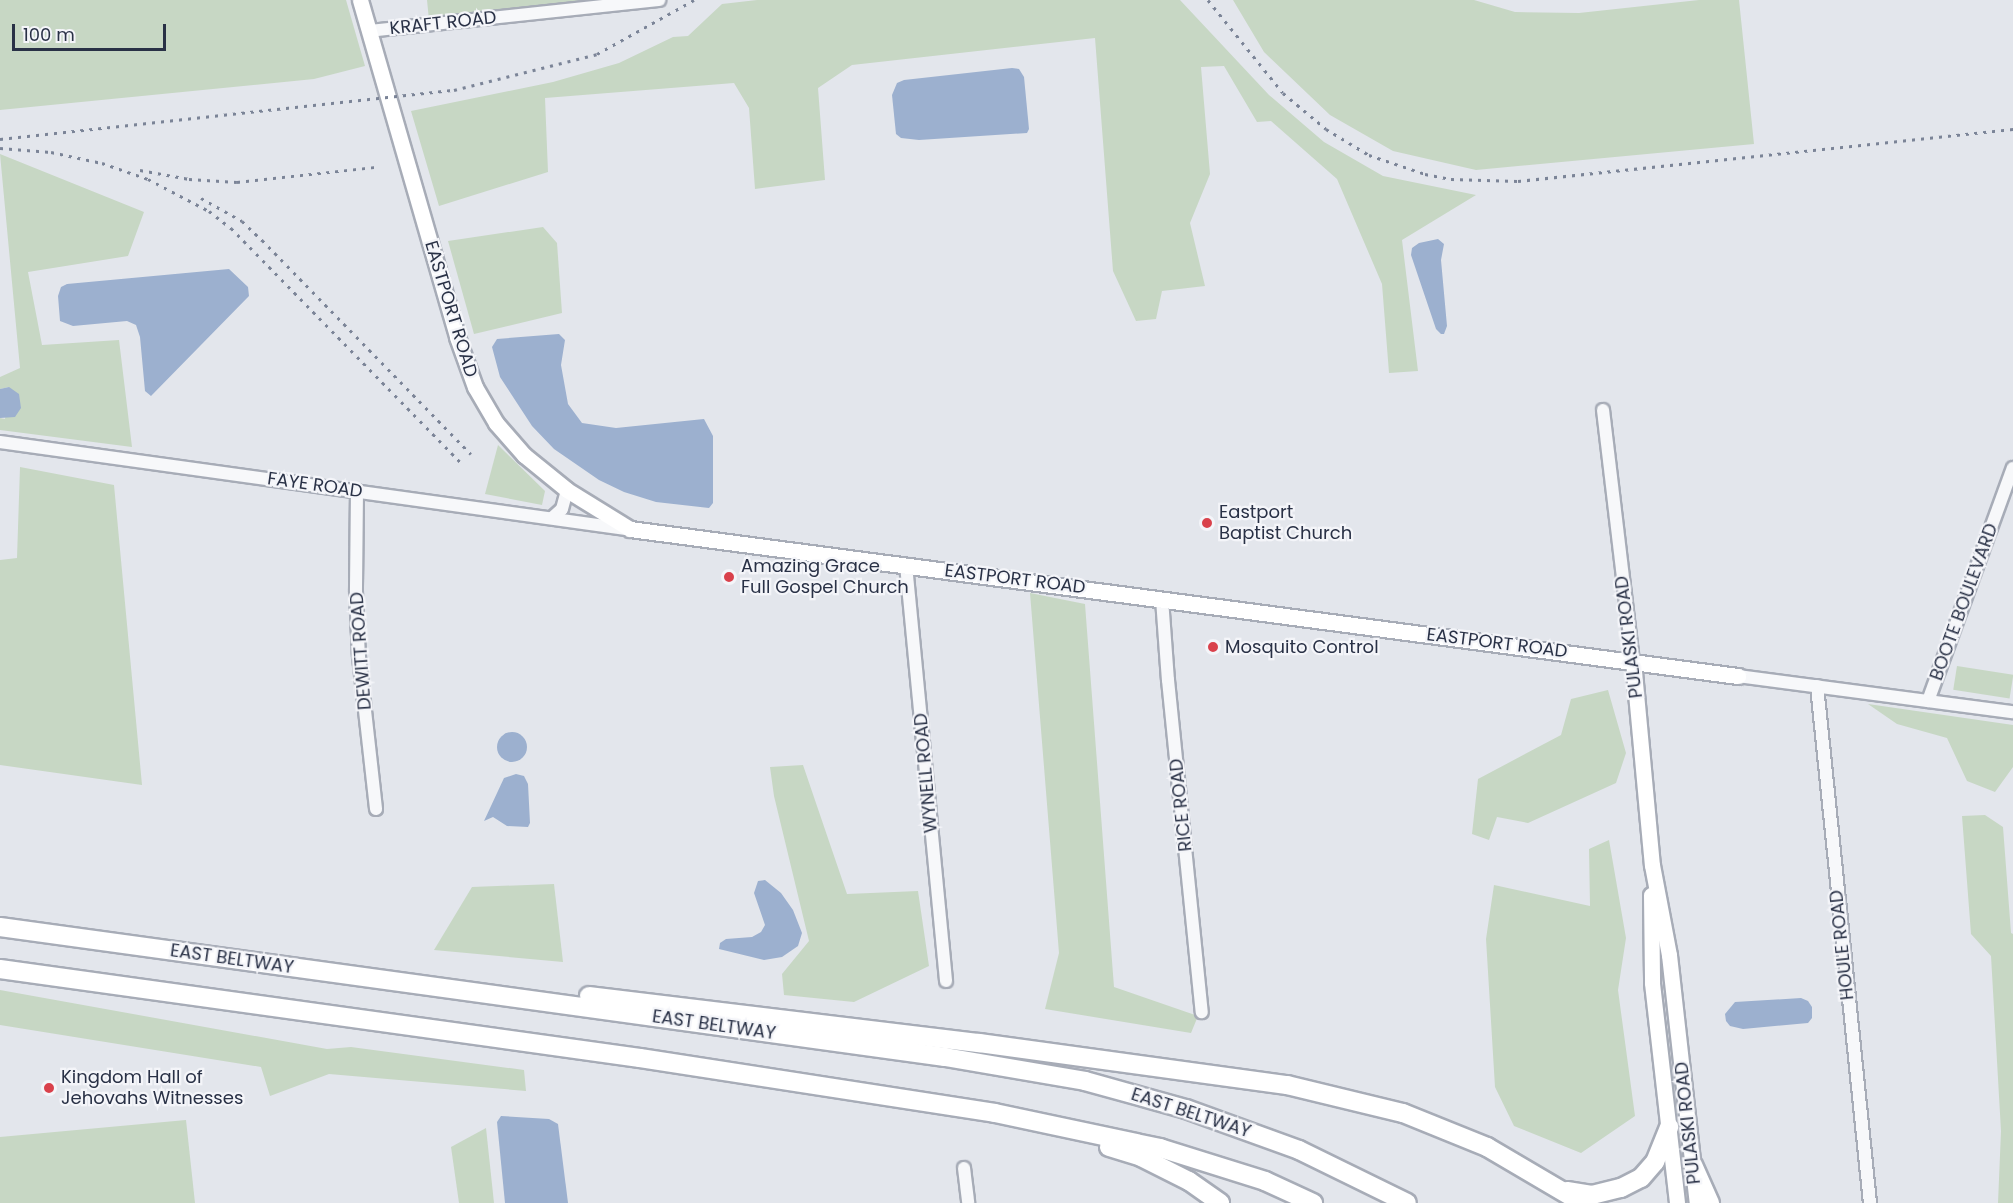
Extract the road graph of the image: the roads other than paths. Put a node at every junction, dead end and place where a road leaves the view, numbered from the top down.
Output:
1 (360, 0) edge
2 (659, 0) edge
3 (369, 31) junction
4 (1603, 410) dead end
5 (0, 442) edge
6 (2013, 468) edge
7 (567, 490) junction
8 (357, 491) junction
9 (552, 518) junction
10 (630, 529) junction
11 (906, 566) junction
12 (1162, 599) junction
13 (1633, 661) junction
14 (1738, 676) joint
15 (1817, 687) junction
16 (1928, 701) junction
17 (2013, 712) edge
18 (376, 809) dead end
19 (1652, 865) junction
20 (0, 927) edge
21 (0, 969) edge
22 (315, 971) junction
23 (946, 981) dead end
24 (1202, 1012) dead end
25 (995, 1113) junction
26 (1669, 1127) junction
27 (1693, 1165) junction
28 (964, 1168) dead end
29 (1562, 1190) junction
30 (968, 1203) edge
31 (1220, 1203) edge
32 (1313, 1203) edge
33 (1407, 1203) edge
34 (1582, 1203) edge
35 (1677, 1203) edge
36 (1697, 1203) edge
37 (1710, 1203) edge
38 (1870, 1203) edge

1 - 3 main road, EASTPORT ROAD
2 - 3 street, KRAFT ROAD
3 - 7 main road, EASTPORT ROAD
4 - 13 street, PULASKI ROAD
5 - 8 street, FAYE ROAD
6 - 16 street, BOOTE BOULEVARD
7 - 9 street
7 - 10 main road, EASTPORT ROAD
8 - 9 street, FAYE ROAD
8 - 18 street, DEWITT ROAD
9 - 10 street, FAYE ROAD
10 - 11 main road, EASTPORT ROAD
11 - 12 main road, EASTPORT ROAD
11 - 23 street, WYNELL ROAD
12 - 13 main road, EASTPORT ROAD
12 - 24 street, RICE ROAD
13 - 14 main road, EASTPORT ROAD
13 - 19 main road, PULASKI ROAD
14 - 15 street, EASTPORT ROAD
15 - 16 street, EASTPORT ROAD
15 - 38 street, HOULE ROAD
16 - 17 street, EASTPORT ROAD
19 - 26 main road, PULASKI ROAD
19 - 27 main road, PULASKI ROAD
20 - 22 highway, EAST BELTWAY
21 - 25 highway
22 - 29 highway
22 - 33 highway, EAST BELTWAY
25 - 31 highway
25 - 32 highway
26 - 29 highway
26 - 35 main road, PULASKI ROAD
27 - 36 main road, PULASKI ROAD
27 - 37 highway
28 - 30 street
29 - 34 highway

